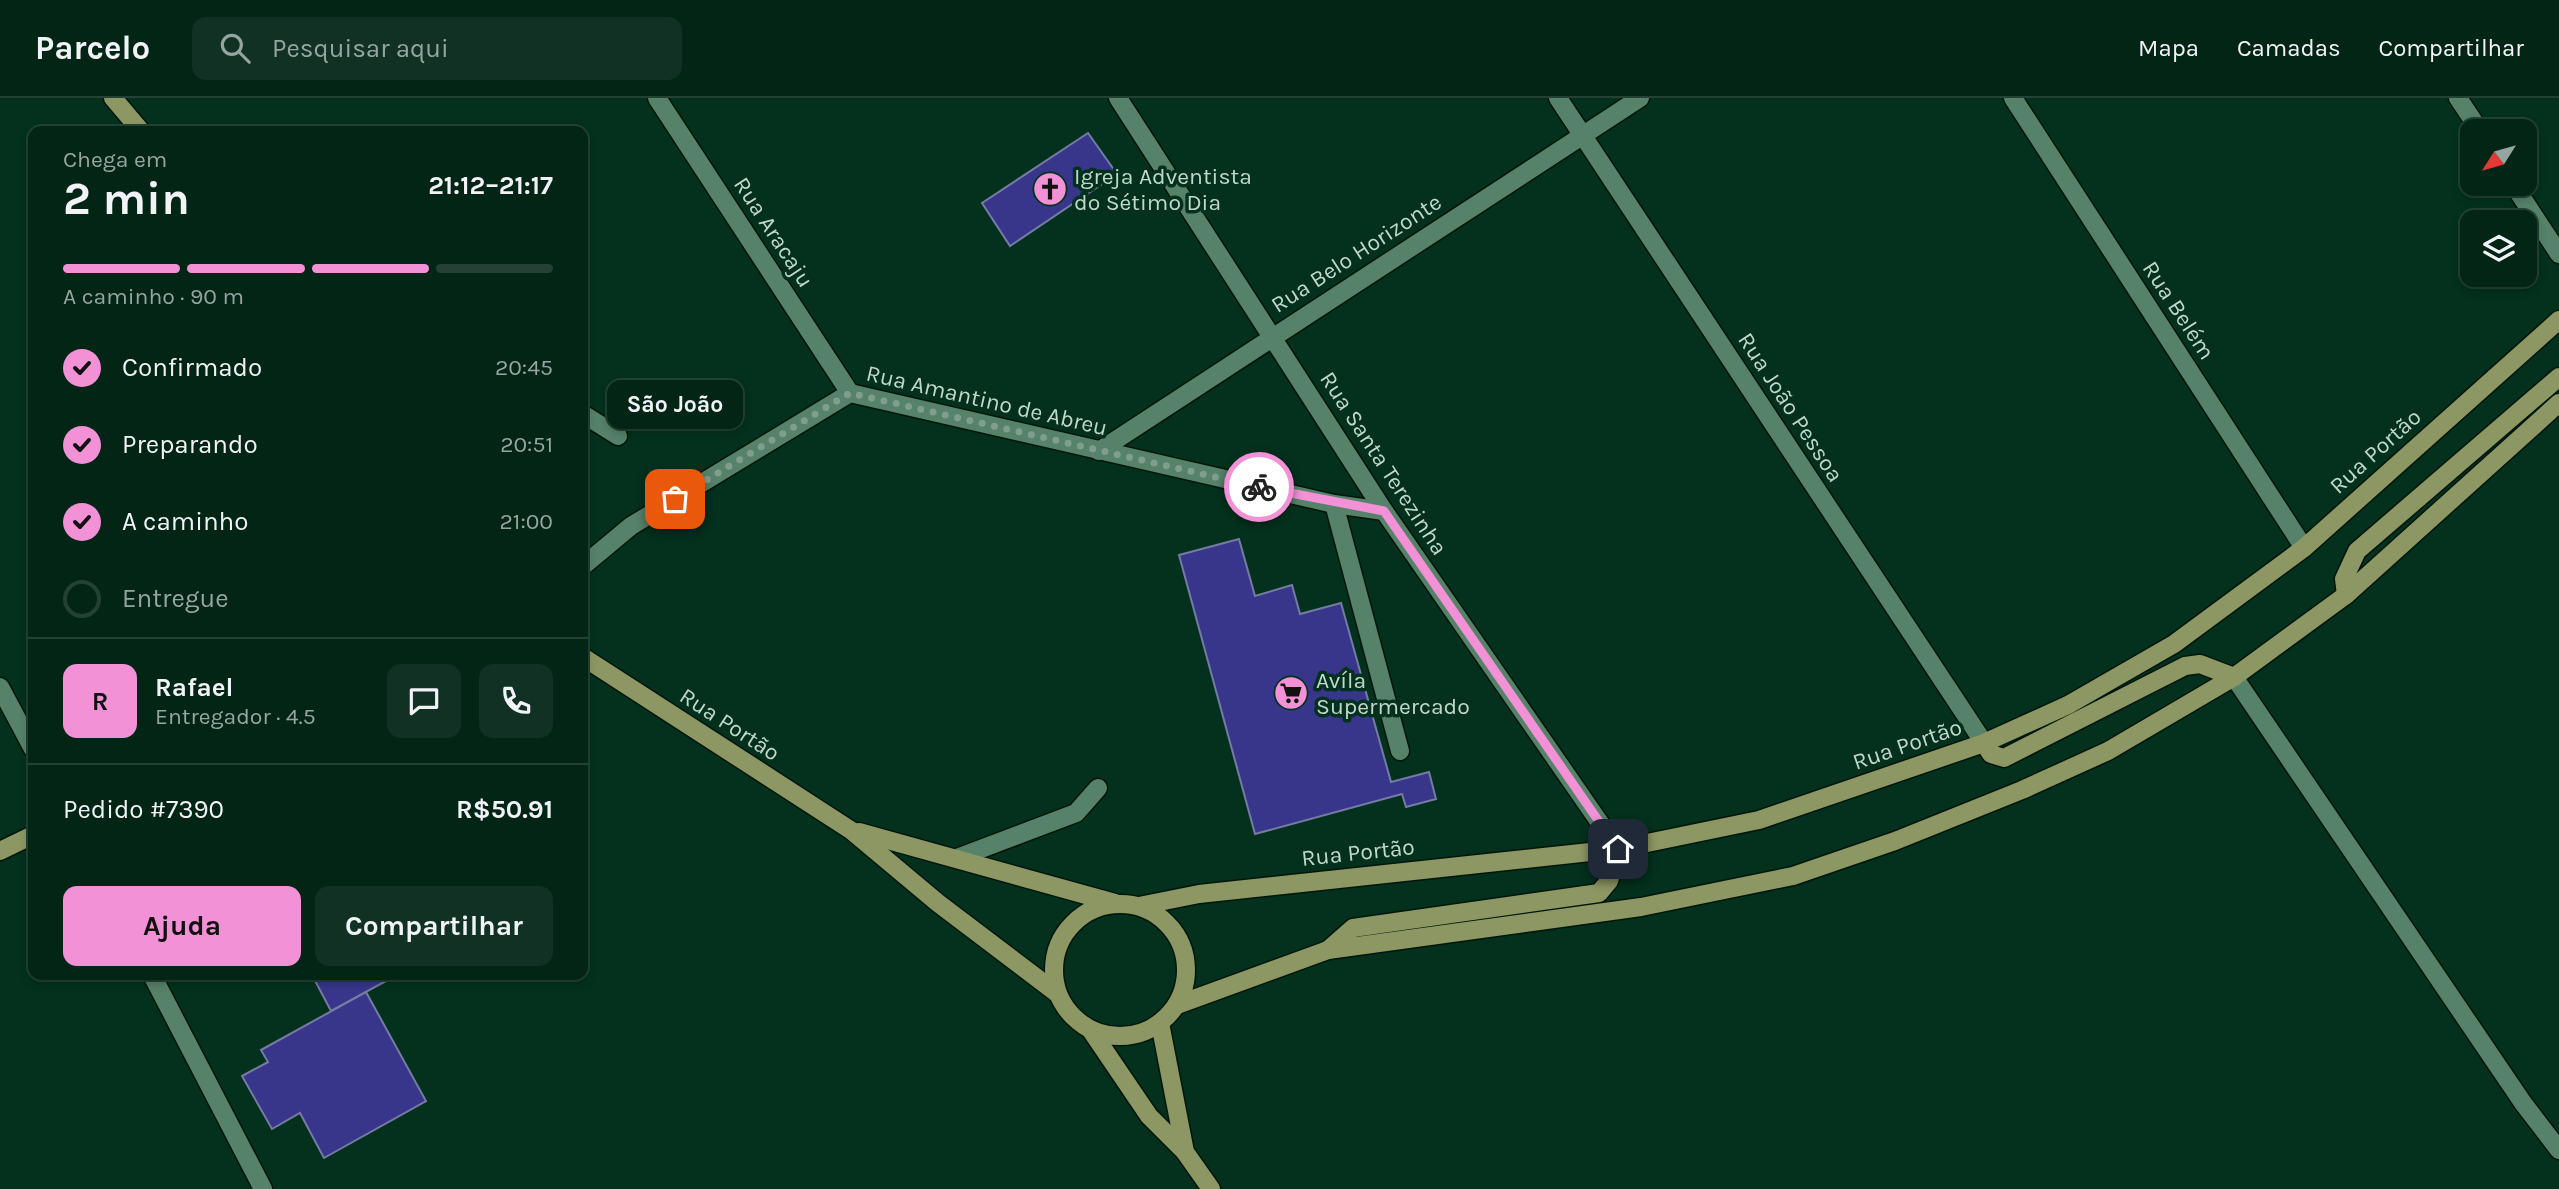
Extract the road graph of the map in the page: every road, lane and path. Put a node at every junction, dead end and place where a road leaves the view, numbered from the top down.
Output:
1 (113, 98) edge
2 (657, 98) edge
3 (1118, 98) edge
4 (1558, 98) edge
5 (1640, 98) edge
6 (2013, 98) edge
7 (2458, 98) edge
8 (2472, 119) edge
9 (138, 126) edge
10 (1582, 134) junction
11 (2521, 196) edge
12 (2559, 254) edge
13 (2559, 320) edge
14 (1272, 338) junction
15 (2559, 377) edge
16 (850, 393) junction
17 (2559, 403) edge
18 (588, 417) edge
19 (618, 436) dead end
20 (1099, 451) junction
21 (1334, 504) junction
22 (1384, 511) junction
23 (2304, 548) junction
24 (588, 562) edge
25 (2346, 595) junction
26 (588, 660) edge
27 (2234, 677) junction
28 (0, 687) edge
29 (28, 740) edge
30 (1984, 743) junction
31 (1400, 751) dead end
32 (1098, 788) dead end
33 (852, 831) junction
34 (28, 837) edge
35 (1618, 849) junction
36 (0, 851) edge
37 (957, 858) junction
38 (1115, 903) junction
39 (1139, 906) junction
40 (1328, 950) junction
41 (155, 980) edge
42 (1058, 993) junction
43 (1177, 1005) junction
44 (1160, 1023) junction
45 (1090, 1029) junction
46 (2559, 1150) edge
47 (1185, 1152) junction
48 (263, 1189) edge
49 (1211, 1189) edge

1 - 9 main road
2 - 16 street, Rua Aracaju
3 - 14 street, Rua Santa Terezinha
4 - 10 street, Rua João Pessoa
5 - 10 street, Rua Belo Horizonte
6 - 23 street, Rua Belém
7 - 8 street
10 - 14 street, Rua Belo Horizonte
10 - 30 street, Rua João Pessoa
11 - 12 street
13 - 23 main road, Rua Portão
14 - 20 street, Rua Belo Horizonte
14 - 22 street, Rua Santa Terezinha
15 - 25 main road
16 - 20 street, Rua Amantino de Abreu
16 - 24 street, Rua Amantino de Abreu
17 - 25 main road
18 - 19 street
20 - 21 street, Rua Amantino de Abreu
21 - 22 street, Rua Amantino de Abreu
21 - 31 street
22 - 35 street, Rua Santa Terezinha
23 - 30 main road, Rua Portão
25 - 27 main road
26 - 33 main road, Rua Portão
27 - 30 main road
27 - 40 main road
27 - 46 street
28 - 29 street
30 - 35 main road, Rua Portão
32 - 37 street
33 - 37 main road, Rua Portão
33 - 42 main road, Rua Portão
34 - 36 main road
35 - 39 main road, Rua Portão
35 - 40 main road
37 - 38 main road, Rua Portão
38 - 39 main road
38 - 42 main road
39 - 43 main road
40 - 43 main road
41 - 48 street
42 - 45 main road
43 - 44 main road
44 - 45 main road
44 - 47 main road
45 - 47 main road
47 - 49 main road

